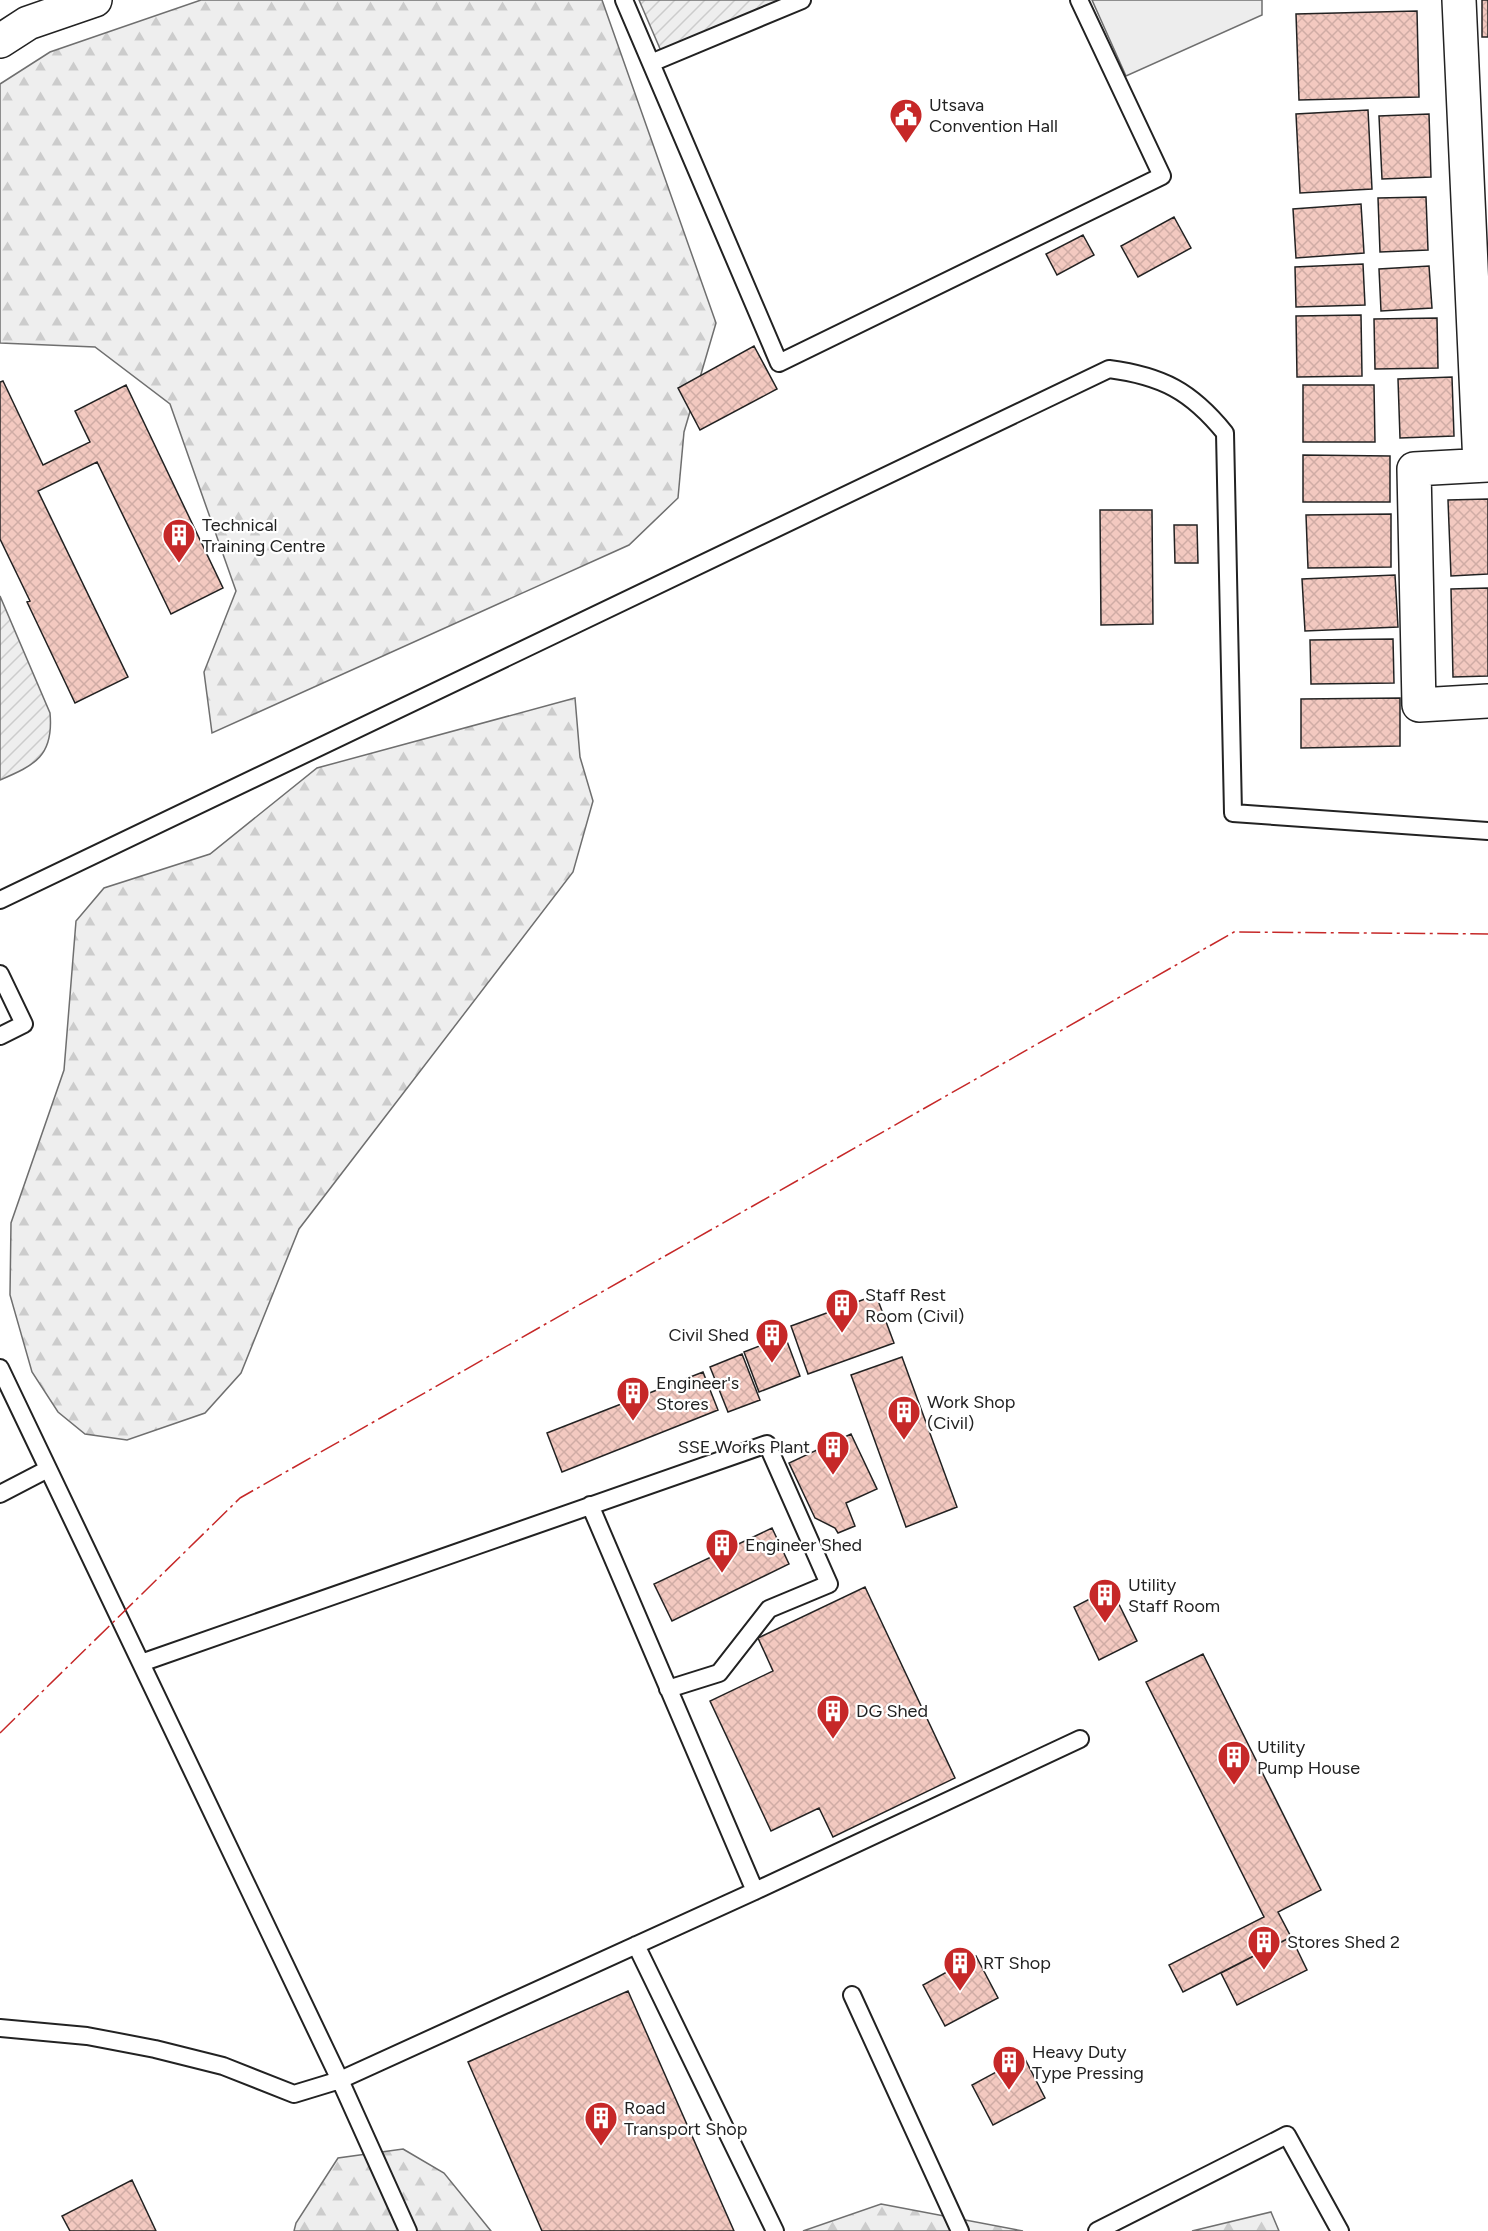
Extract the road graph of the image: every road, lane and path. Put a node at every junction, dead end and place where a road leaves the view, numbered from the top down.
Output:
1 (95, 0) edge
2 (624, 0) edge
3 (802, 0) edge
4 (1078, 0) edge
5 (1459, 0) edge
6 (0, 41) edge
7 (651, 63) junction
8 (1484, 465) edge
9 (1488, 700) edge
10 (1488, 831) edge
11 (0, 900) edge
12 (0, 974) edge
13 (0, 1036) edge
14 (0, 1368) edge
15 (48, 1469) junction
16 (0, 1494) edge
17 (590, 1506) junction
18 (141, 1663) junction
19 (668, 1689) junction
20 (1080, 1739) dead end
21 (755, 1891) junction
22 (636, 1945) junction
23 (852, 1995) dead end
24 (0, 2028) edge
25 (340, 2080) junction
26 (408, 2231) edge
27 (775, 2231) edge
28 (960, 2231) edge
29 (1097, 2231) edge
30 (1340, 2231) edge

1 - 6 street
2 - 7 lane
3 - 7 lane
4 - 7 lane
5 - 8 street
8 - 9 street
10 - 11 lane
12 - 13 lane
14 - 15 lane
15 - 16 lane
15 - 18 lane
17 - 18 lane
17 - 19 lane
17 - 19 lane
18 - 25 lane
19 - 21 lane
20 - 21 lane
21 - 22 lane
22 - 25 lane
22 - 27 lane
23 - 28 lane
24 - 25 lane
25 - 26 lane
29 - 30 lane

